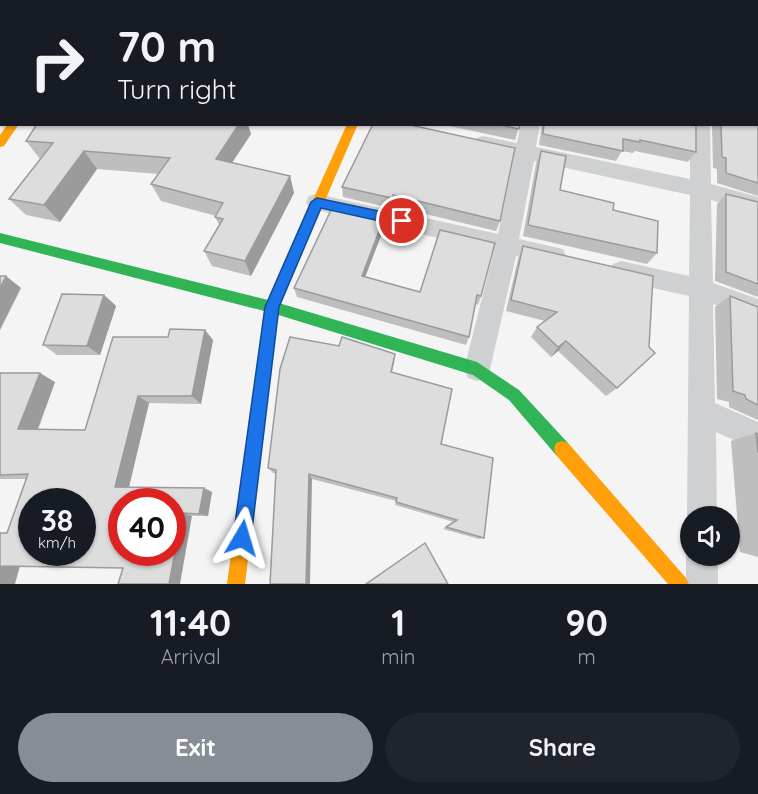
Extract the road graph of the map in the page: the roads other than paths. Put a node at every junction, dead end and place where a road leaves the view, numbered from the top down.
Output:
1 (13, 126) edge
2 (352, 126) edge
3 (531, 126) edge
4 (700, 126) edge
5 (459, 138) edge
6 (0, 143) edge
7 (526, 152) junction
8 (701, 189) junction
9 (317, 202) junction
10 (758, 205) edge
11 (0, 238) edge
12 (507, 245) junction
13 (576, 261) edge
14 (599, 266) edge
15 (702, 289) junction
16 (272, 307) junction
17 (758, 310) edge
18 (477, 369) junction
19 (702, 411) junction
20 (758, 437) edge
21 (702, 506) edge
22 (702, 566) edge
23 (236, 584) edge
24 (680, 584) edge
25 (702, 584) edge

1 - 6 street
2 - 9 street
3 - 7 street
4 - 8 street
5 - 7 street
7 - 8 street
7 - 12 street
8 - 10 street
8 - 15 street
9 - 12 street
9 - 16 street
11 - 16 street
12 - 13 street
12 - 18 street
14 - 15 street
15 - 17 street
15 - 19 street
16 - 18 street
16 - 23 street
18 - 24 street
19 - 20 street
19 - 21 street
22 - 25 street

